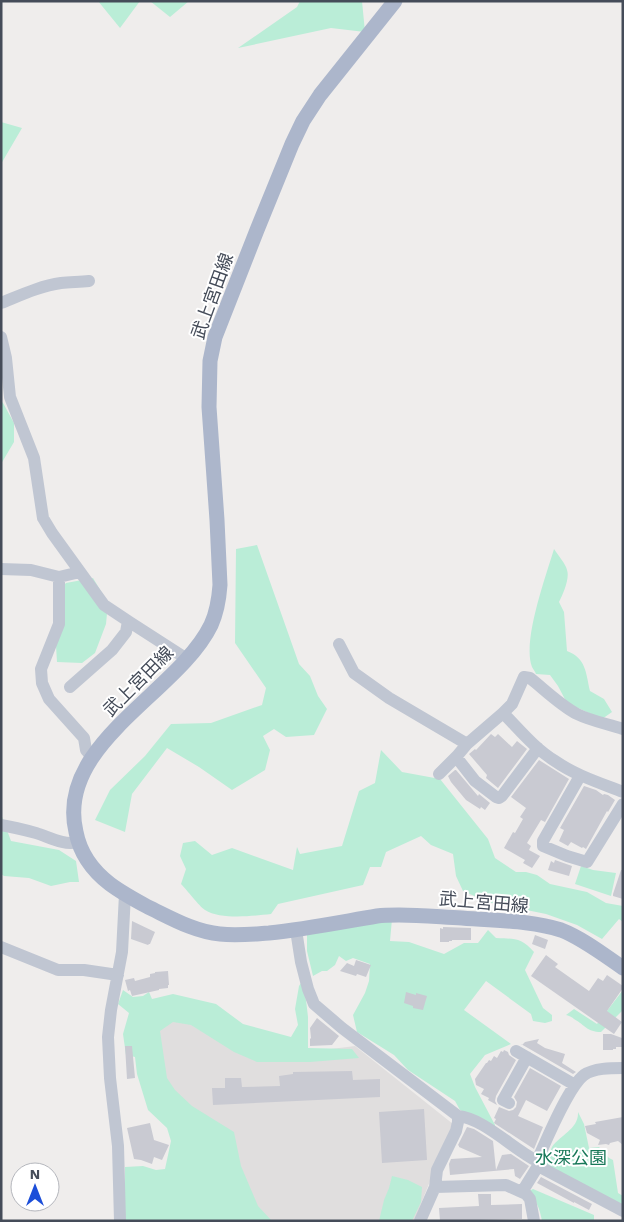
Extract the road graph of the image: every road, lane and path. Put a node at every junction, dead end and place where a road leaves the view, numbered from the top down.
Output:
1 (395, 1) edge
2 (88, 281) dead end
3 (1, 303) edge
4 (1, 337) edge
5 (1, 569) edge
6 (80, 572) junction
7 (59, 577) junction
8 (128, 621) junction
9 (338, 644) dead end
10 (187, 659) junction
11 (70, 687) dead end
12 (503, 713) junction
13 (623, 729) edge
14 (467, 744) junction
15 (538, 748) junction
16 (457, 756) junction
17 (92, 757) junction
18 (439, 774) dead end
19 (580, 776) junction
20 (623, 792) edge
21 (623, 804) edge
22 (1, 825) edge
23 (78, 842) junction
24 (125, 894) junction
25 (296, 930) junction
26 (1, 947) edge
27 (623, 968) edge
28 (118, 975) junction
29 (623, 1068) edge
30 (575, 1085) junction
31 (506, 1094) dead end
32 (458, 1116) junction
33 (537, 1164) junction
34 (435, 1187) junction
35 (522, 1192) junction
36 (623, 1211) edge
37 (120, 1221) edge
38 (420, 1221) edge
39 (534, 1221) edge

1 - 10 main road, 武上宮田線
2 - 3 street
4 - 6 street
5 - 7 street
6 - 7 street
6 - 8 street
7 - 17 street
8 - 10 street
8 - 11 street
9 - 14 street
10 - 17 main road, 武上宮田線
12 - 13 street
12 - 14 street
12 - 15 street
14 - 16 street
15 - 16 street
15 - 19 street
16 - 18 street
17 - 23 main road, 武上宮田線
19 - 20 street
19 - 21 street
22 - 23 street
23 - 24 main road, 武上宮田線
24 - 25 main road, 武上宮田線
24 - 28 street
25 - 27 main road, 武上宮田線
25 - 32 street
26 - 28 street
28 - 37 street
29 - 30 street
30 - 31 street
30 - 33 street
32 - 33 street
32 - 34 street
33 - 35 street
33 - 36 street
34 - 35 street
34 - 38 street
35 - 39 street

